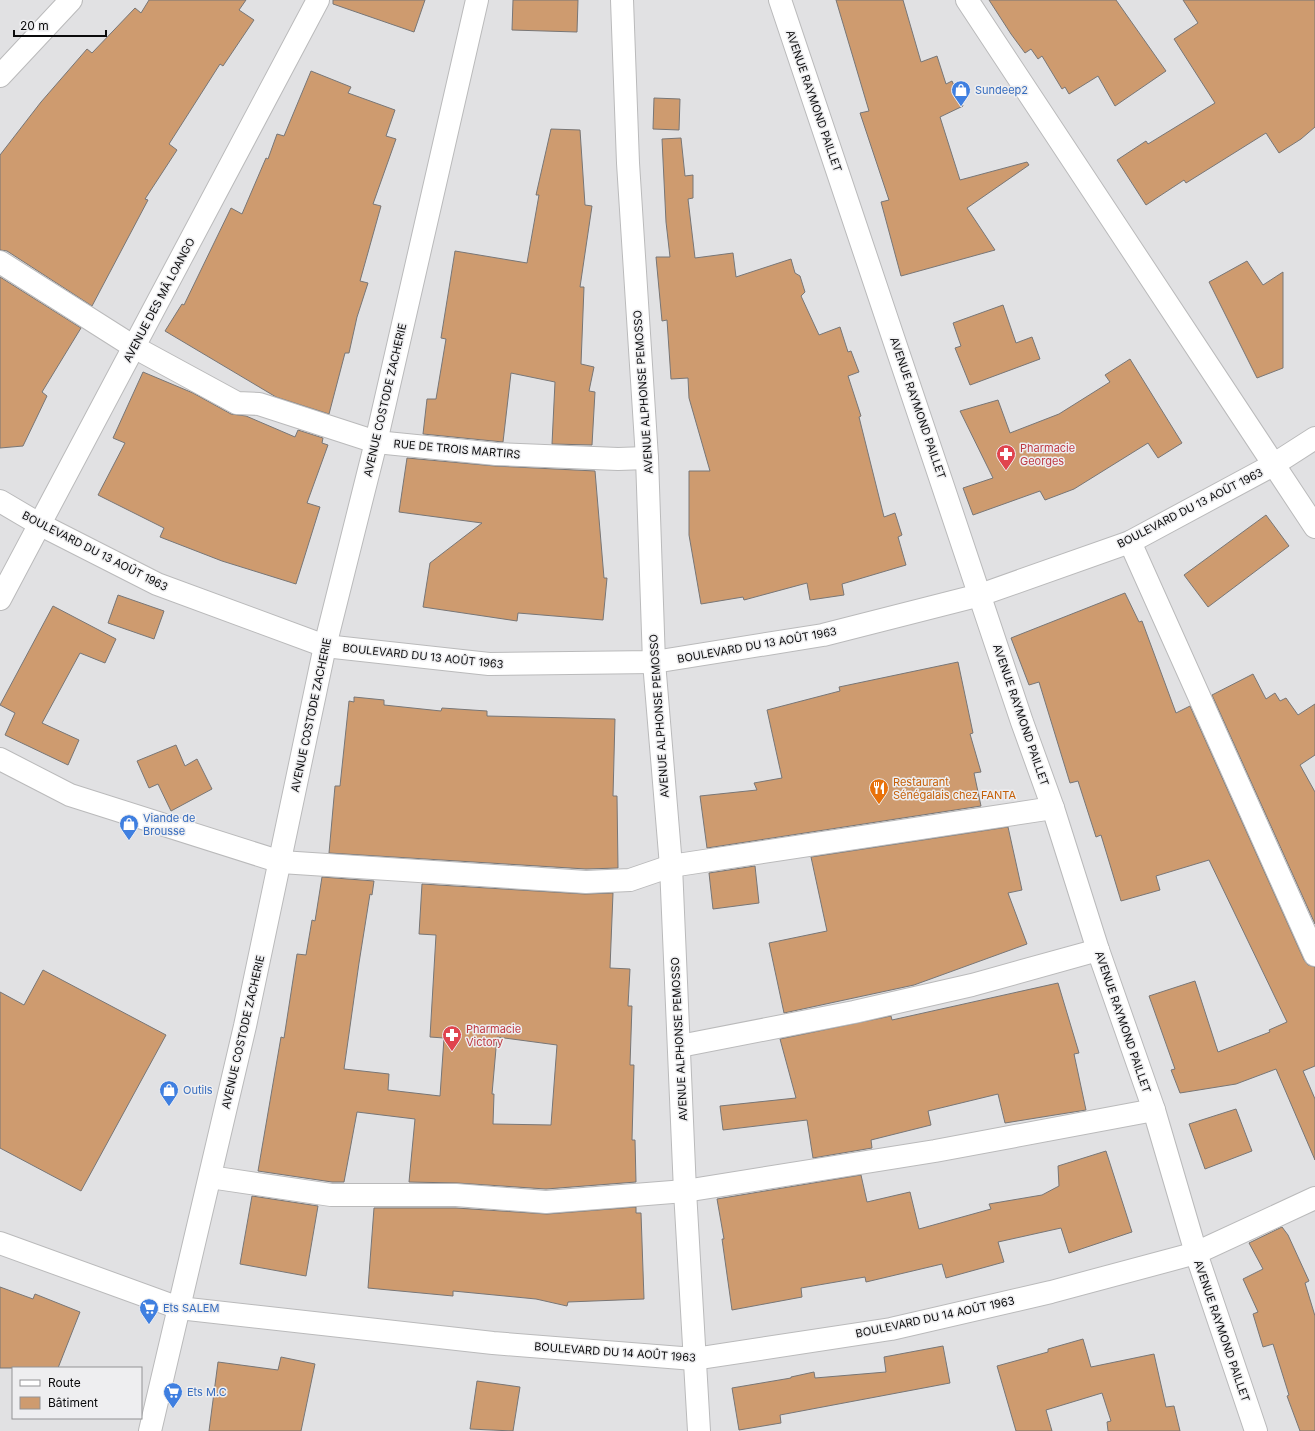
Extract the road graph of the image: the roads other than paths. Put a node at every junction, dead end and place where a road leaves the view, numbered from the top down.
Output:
1 (72, 0) edge
2 (318, 0) edge
3 (477, 0) edge
4 (622, 0) edge
5 (780, 0) edge
6 (967, 0) edge
7 (0, 76) edge
8 (0, 262) edge
9 (134, 347) junction
10 (1315, 438) edge
11 (376, 442) junction
12 (647, 458) junction
13 (1273, 465) junction
14 (0, 501) edge
15 (39, 524) junction
16 (1315, 527) edge
17 (1130, 542) junction
18 (980, 595) junction
19 (0, 599) edge
20 (325, 646) junction
21 (654, 662) junction
22 (0, 758) edge
23 (1053, 808) junction
24 (280, 862) junction
25 (671, 866) junction
26 (1098, 950) junction
27 (1315, 955) edge
28 (680, 1046) junction
29 (1154, 1110) junction
30 (210, 1177) junction
31 (685, 1191) junction
32 (1315, 1198) edge
33 (0, 1243) edge
34 (1196, 1253) junction
35 (179, 1308) junction
36 (694, 1359) junction
37 (150, 1431) edge
38 (699, 1431) edge
39 (1256, 1431) edge

1 - 7 street
2 - 9 street, AVENUE DES MÂ LOANGO
3 - 11 street, AVENUE COSTODE ZACHERIE
4 - 12 street, AVENUE ALPHONSE PEMOSSO
5 - 18 street, AVENUE RAYMOND PAILLET
6 - 13 street
8 - 9 street, RUE DE TROIS MARTIRS
9 - 11 street, RUE DE TROIS MARTIRS
9 - 15 street, AVENUE DES MÂ LOANGO
10 - 13 street, BOULEVARD DU 13 AOÛT 1963
11 - 12 street, RUE DE TROIS MARTIRS
11 - 20 street, AVENUE COSTODE ZACHERIE
12 - 21 street, AVENUE ALPHONSE PEMOSSO
13 - 16 street
13 - 17 street, BOULEVARD DU 13 AOÛT 1963
14 - 15 street, BOULEVARD DU 13 AOÛT 1963
15 - 19 street, AVENUE DES MÂ LOANGO
15 - 20 street, BOULEVARD DU 13 AOÛT 1963
17 - 18 street, BOULEVARD DU 13 AOÛT 1963
17 - 27 street
18 - 21 street, BOULEVARD DU 13 AOÛT 1963
18 - 23 street, AVENUE RAYMOND PAILLET
20 - 21 street, BOULEVARD DU 13 AOÛT 1963
20 - 24 street, AVENUE COSTODE ZACHERIE
21 - 25 street, AVENUE ALPHONSE PEMOSSO
22 - 24 street
23 - 25 street
23 - 26 street, AVENUE RAYMOND PAILLET
24 - 25 street
24 - 30 street, AVENUE COSTODE ZACHERIE
25 - 28 street, AVENUE ALPHONSE PEMOSSO
26 - 28 street
26 - 29 street, AVENUE RAYMOND PAILLET
28 - 31 street, AVENUE ALPHONSE PEMOSSO
29 - 31 street
29 - 34 street, AVENUE RAYMOND PAILLET
30 - 31 street
30 - 35 street, AVENUE COSTODE ZACHERIE
31 - 36 street, AVENUE ALPHONSE PEMOSSO
32 - 34 street, BOULEVARD DU 14 AOÛT 1963
33 - 35 street, BOULEVARD DU 14 AOÛT 1963
34 - 36 street, BOULEVARD DU 14 AOÛT 1963
34 - 39 street, AVENUE RAYMOND PAILLET
35 - 36 street, BOULEVARD DU 14 AOÛT 1963
35 - 37 street, AVENUE COSTODE ZACHERIE
36 - 38 street, AVENUE ALPHONSE PEMOSSO

